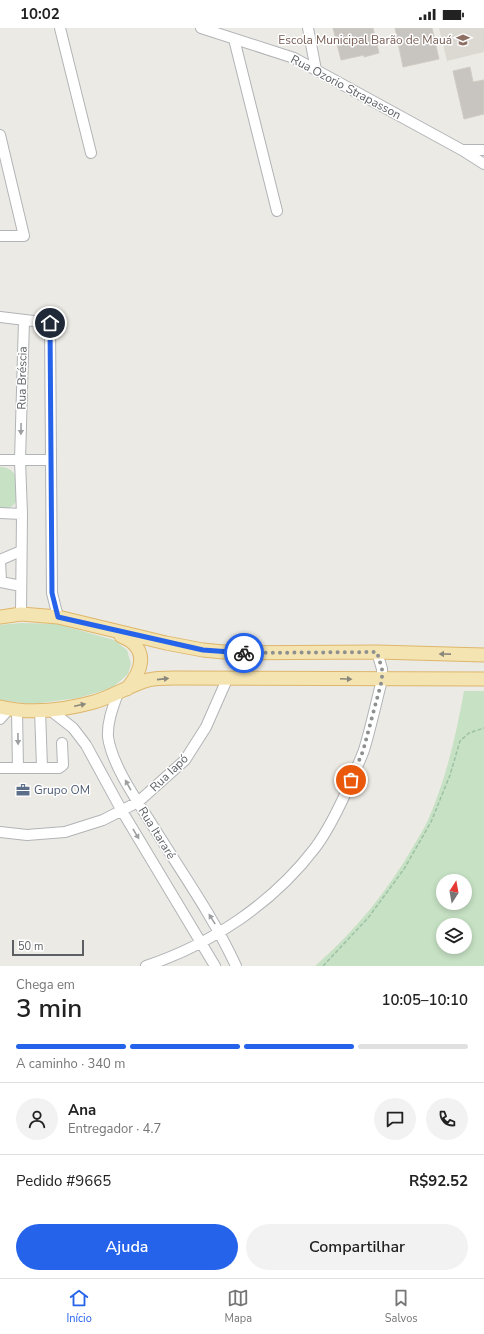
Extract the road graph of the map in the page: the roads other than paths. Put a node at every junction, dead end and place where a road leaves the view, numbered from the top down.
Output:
1 (60, 28) edge
2 (201, 28) edge
3 (308, 28) edge
4 (234, 39) junction
5 (316, 70) junction
6 (0, 135) edge
7 (462, 150) junction
8 (484, 150) edge
9 (91, 153) dead end
10 (484, 164) edge
11 (277, 210) dead end
12 (0, 236) edge
13 (0, 317) edge
14 (24, 320) junction
15 (0, 460) edge
16 (20, 460) junction
17 (51, 460) junction
18 (0, 513) edge
19 (22, 514) junction
20 (21, 551) junction
21 (0, 572) edge
22 (21, 586) junction
23 (21, 614) junction
24 (0, 617) edge
25 (58, 617) junction
26 (109, 629) junction
27 (377, 652) junction
28 (484, 655) edge
29 (228, 677) junction
30 (484, 679) edge
31 (382, 680) junction
32 (122, 691) junction
33 (45, 710) junction
34 (7, 711) edge
35 (62, 743) dead end
36 (0, 768) edge
37 (18, 768) junction
38 (42, 768) junction
39 (138, 802) junction
40 (122, 811) junction
41 (0, 832) edge
42 (220, 932) junction
43 (202, 942) junction
44 (146, 966) edge
45 (215, 966) edge
46 (236, 966) edge

1 - 9 street
2 - 4 street, Rua Ozorio Strapasson
3 - 5 street
4 - 5 street, Rua Ozorio Strapasson
4 - 11 street
5 - 7 street, Rua Ozorio Strapasson
6 - 12 street
7 - 8 street
7 - 10 street, Rua Ozorio Strapasson
13 - 14 street
14 -> 16 street, Rua Bréscia
14 - 17 street
15 - 16 street
16 - 17 street
16 - 19 street, Rua Bréscia
17 - 25 street
18 - 19 street
19 - 20 street, Rua Bréscia
20 - 21 street
20 - 22 street, Rua Bréscia
21 - 22 street
22 - 23 street, Rua Bréscia
23 - 24 main road
23 - 25 main road
25 - 26 main road
26 - 27 main road
26 - 32 main road
28 -> 27 main road
27 - 31 street
29 -> 31 main road
32 -> 29 main road
29 - 39 street, Rua Iapó
30 - 31 main road
31 - 42 street
33 -> 32 main road
39 -> 32 street, Rua Itararé
33 - 34 main road
33 - 38 street
33 - 40 street, Rua Itararé
34 -> 37 street
35 - 38 street
36 - 37 street
37 - 38 street
39 - 40 street, Rua Iapó
42 -> 39 street, Rua Itararé
40 - 41 street, Rua Iapó
40 -> 43 street, Rua Itararé
42 - 43 street
42 - 46 street, Rua Itararé
43 - 44 street
43 - 45 street, Rua Itararé

